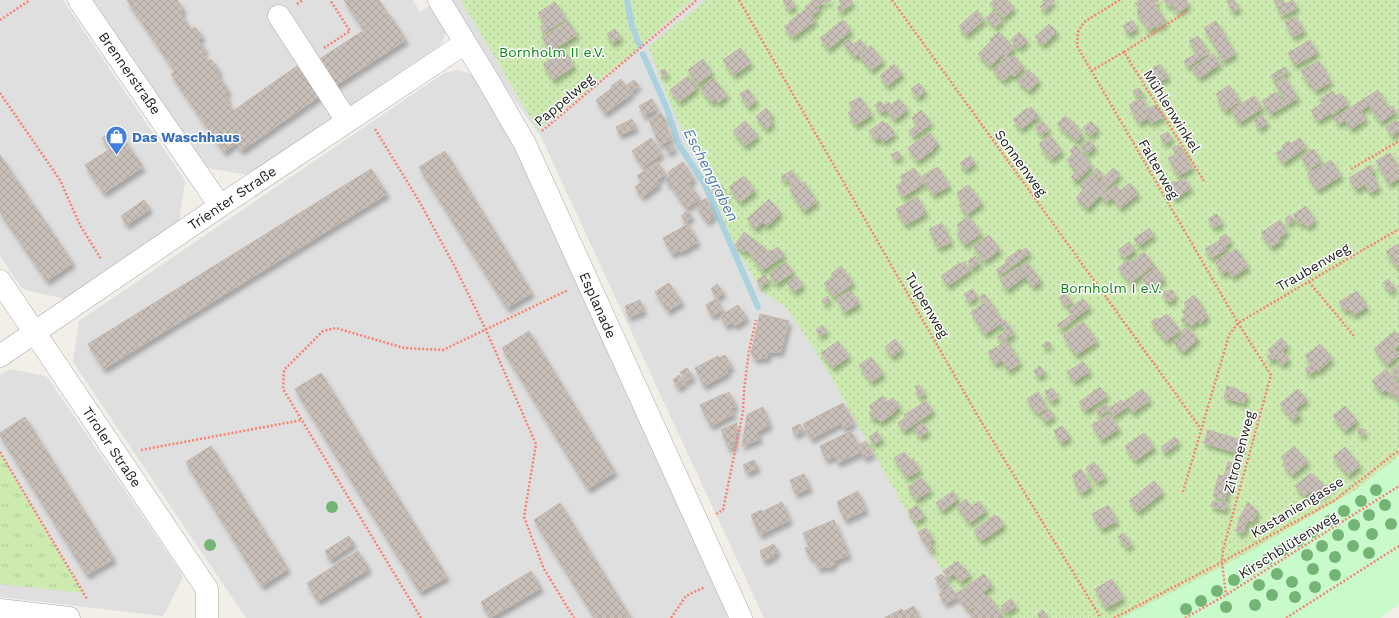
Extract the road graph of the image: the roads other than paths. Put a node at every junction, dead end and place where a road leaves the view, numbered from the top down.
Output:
1 (79, 0) edge
2 (439, 0) edge
3 (279, 16) dead end
4 (465, 44) junction
5 (347, 121) junction
6 (220, 206) junction
7 (0, 281) edge
8 (35, 332) junction
9 (0, 356) edge
10 (0, 610) edge
11 (69, 618) edge
12 (206, 618) edge
13 (741, 618) edge

1 - 6 street, Brennerstraße
2 - 4 street, Esplanade
3 - 5 street
4 - 5 street, Trienter Straße
4 - 13 street, Esplanade
5 - 6 street, Trienter Straße
6 - 8 street, Trienter Straße
7 - 8 street, Tiroler Straße
8 - 9 street, Trienter Straße
8 - 12 street, Tiroler Straße
10 - 11 street

